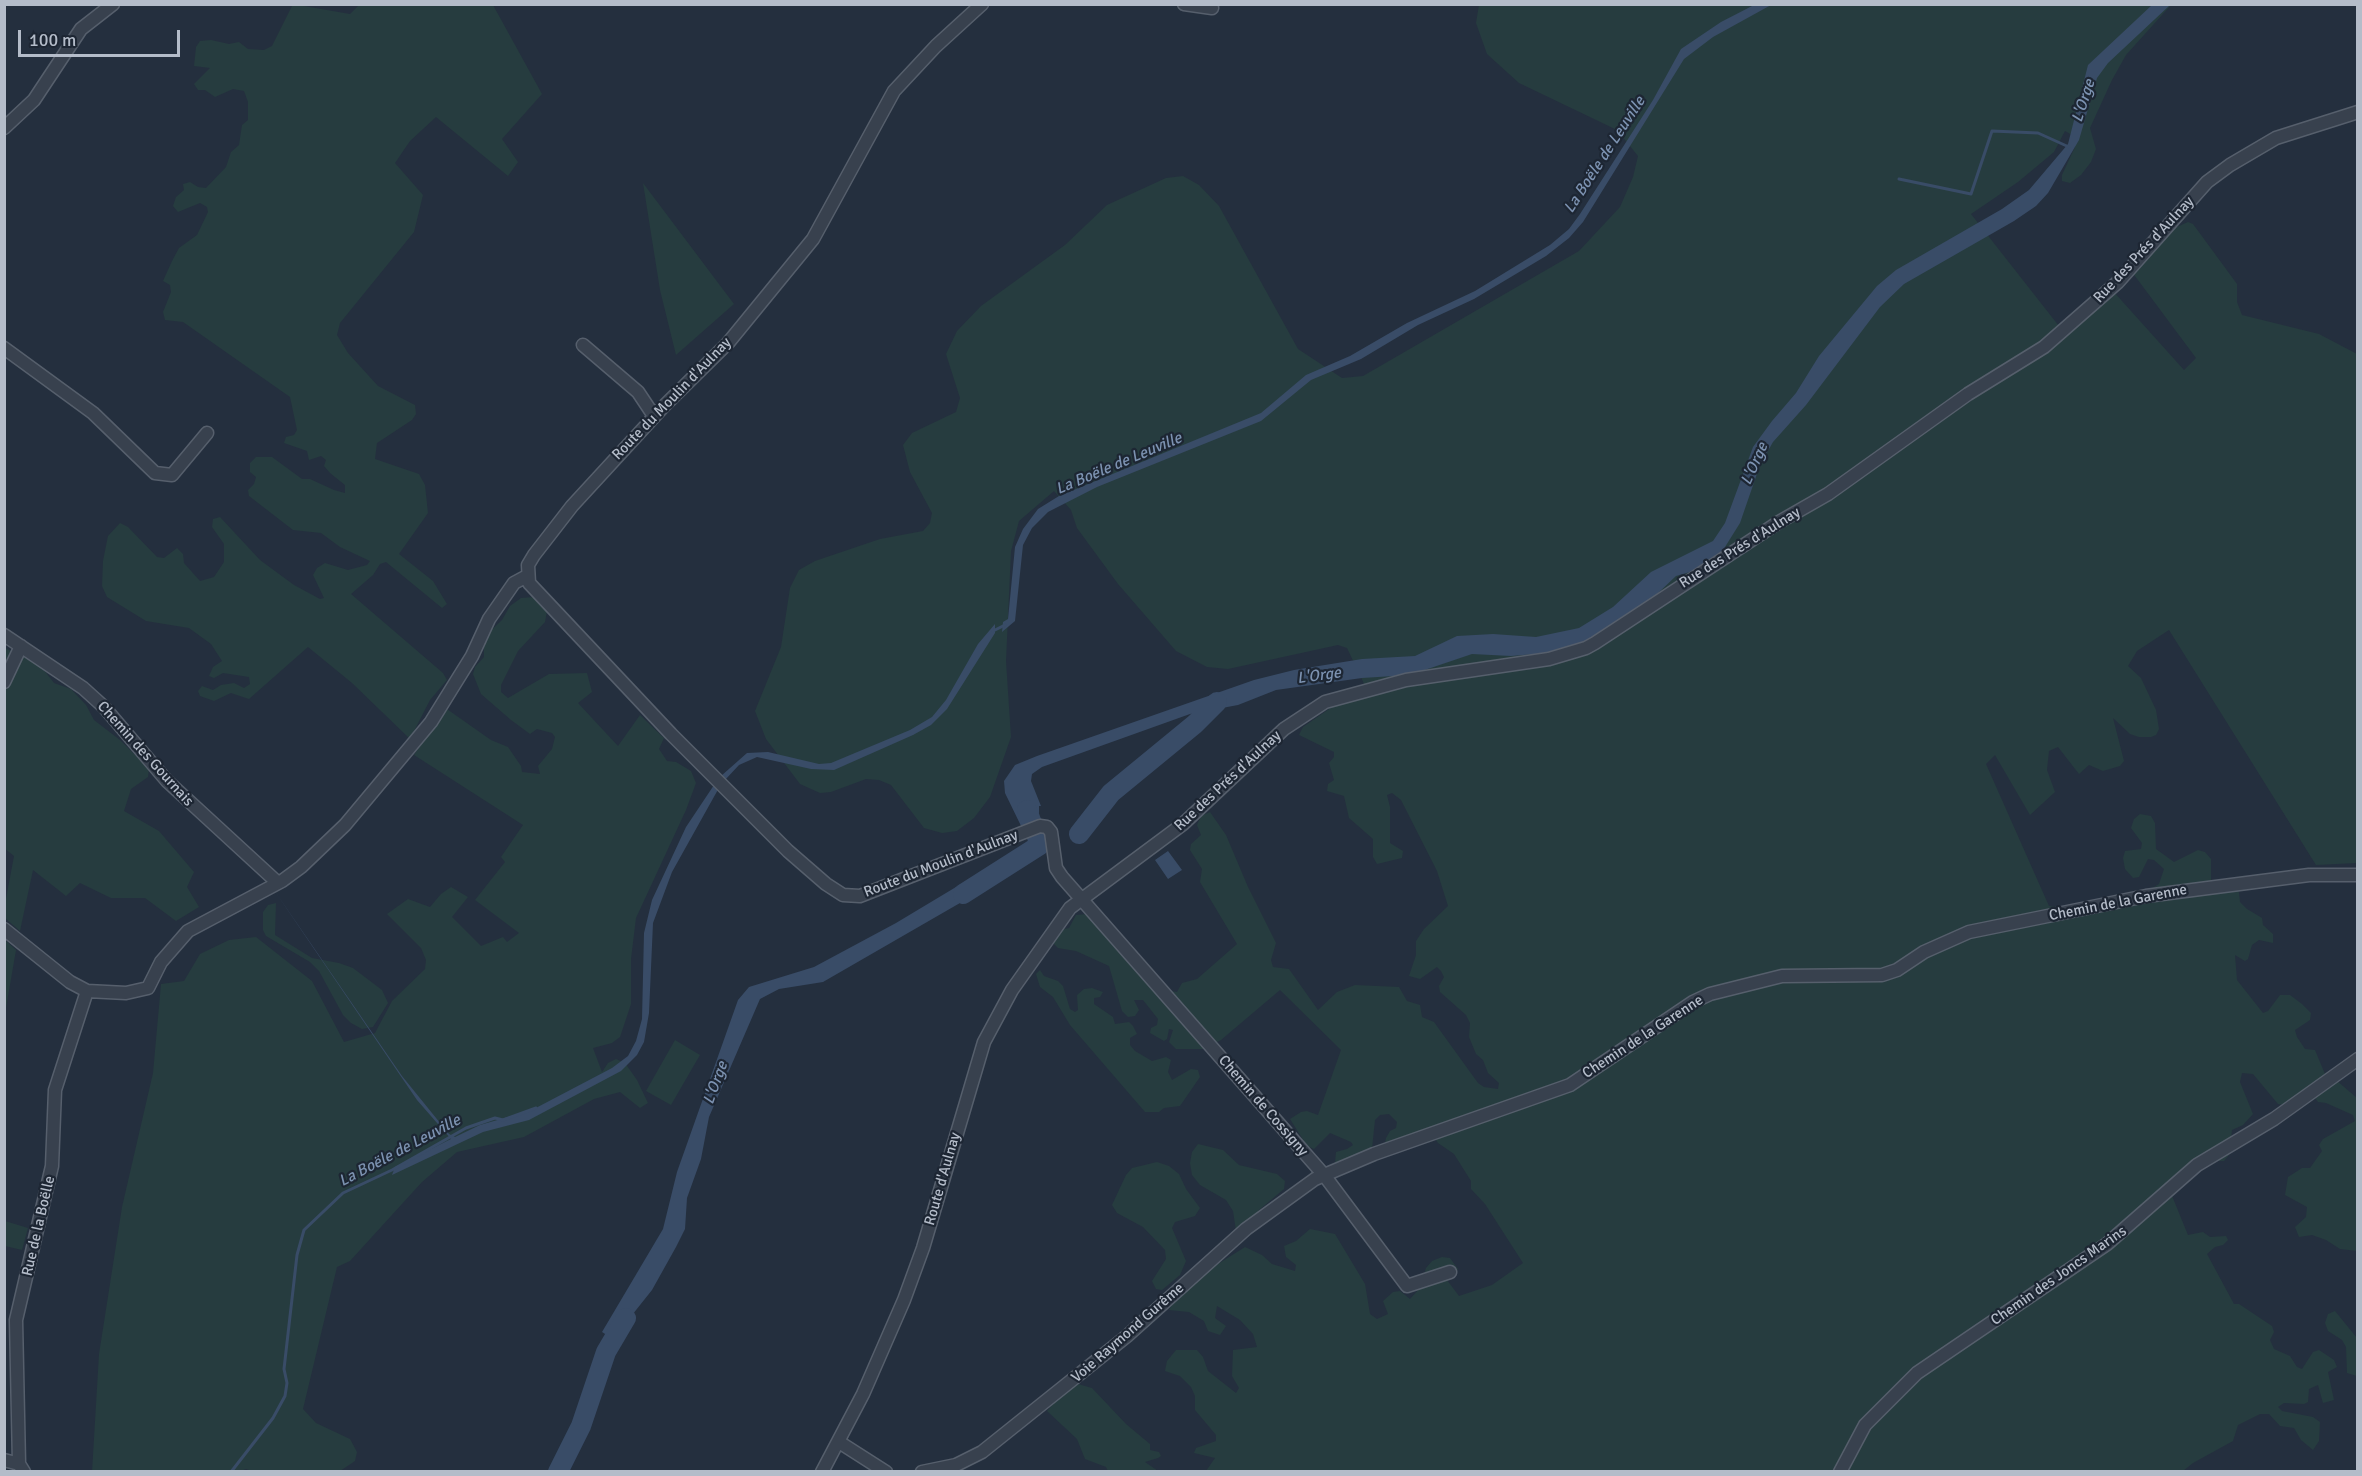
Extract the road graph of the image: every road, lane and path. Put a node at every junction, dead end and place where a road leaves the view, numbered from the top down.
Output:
1 (113, 4) edge
2 (982, 4) edge
3 (1184, 4) edge
4 (1212, 8) dead end
5 (2358, 112) edge
6 (4, 128) edge
7 (583, 345) dead end
8 (4, 348) edge
9 (654, 416) junction
10 (207, 433) dead end
11 (527, 576) junction
12 (4, 634) edge
13 (21, 646) junction
14 (4, 682) edge
15 (1045, 829) joint
16 (2358, 875) edge
17 (278, 883) junction
18 (1082, 897) junction
19 (4, 929) edge
20 (87, 991) junction
21 (2358, 1059) edge
22 (1324, 1175) junction
23 (1450, 1272) dead end
24 (839, 1442) junction
25 (4, 1460) edge
26 (22, 1468) edge
27 (822, 1472) edge
28 (886, 1472) edge
29 (922, 1472) edge
30 (1840, 1472) edge

1 - 6 street
2 - 9 street, Route du Moulin d'Aulnay
3 - 4 street
5 - 18 street, Rue des Prés d'Aulnay
7 - 9 street
8 - 10 street
9 - 11 street, Route du Moulin d'Aulnay
11 - 15 street, Route du Moulin d'Aulnay
11 - 17 street
12 - 13 street, Chemin des Gournais
13 - 14 street
13 - 17 street, Chemin des Gournais
15 - 18 street, Chemin de Cossigny
16 - 22 street, Chemin de la Garenne
17 - 20 street
18 - 22 street, Chemin de Cossigny
18 - 24 street, Route d'Aulnay
19 - 20 street
20 - 26 street, Rue de la Boëlle
21 - 30 street, Chemin des Joncs Marins
22 - 23 street, Chemin de Cossigny
22 - 29 street, Voie Raymond Gurême
24 - 27 street, Route d'Aulnay
24 - 28 street
25 - 26 street

